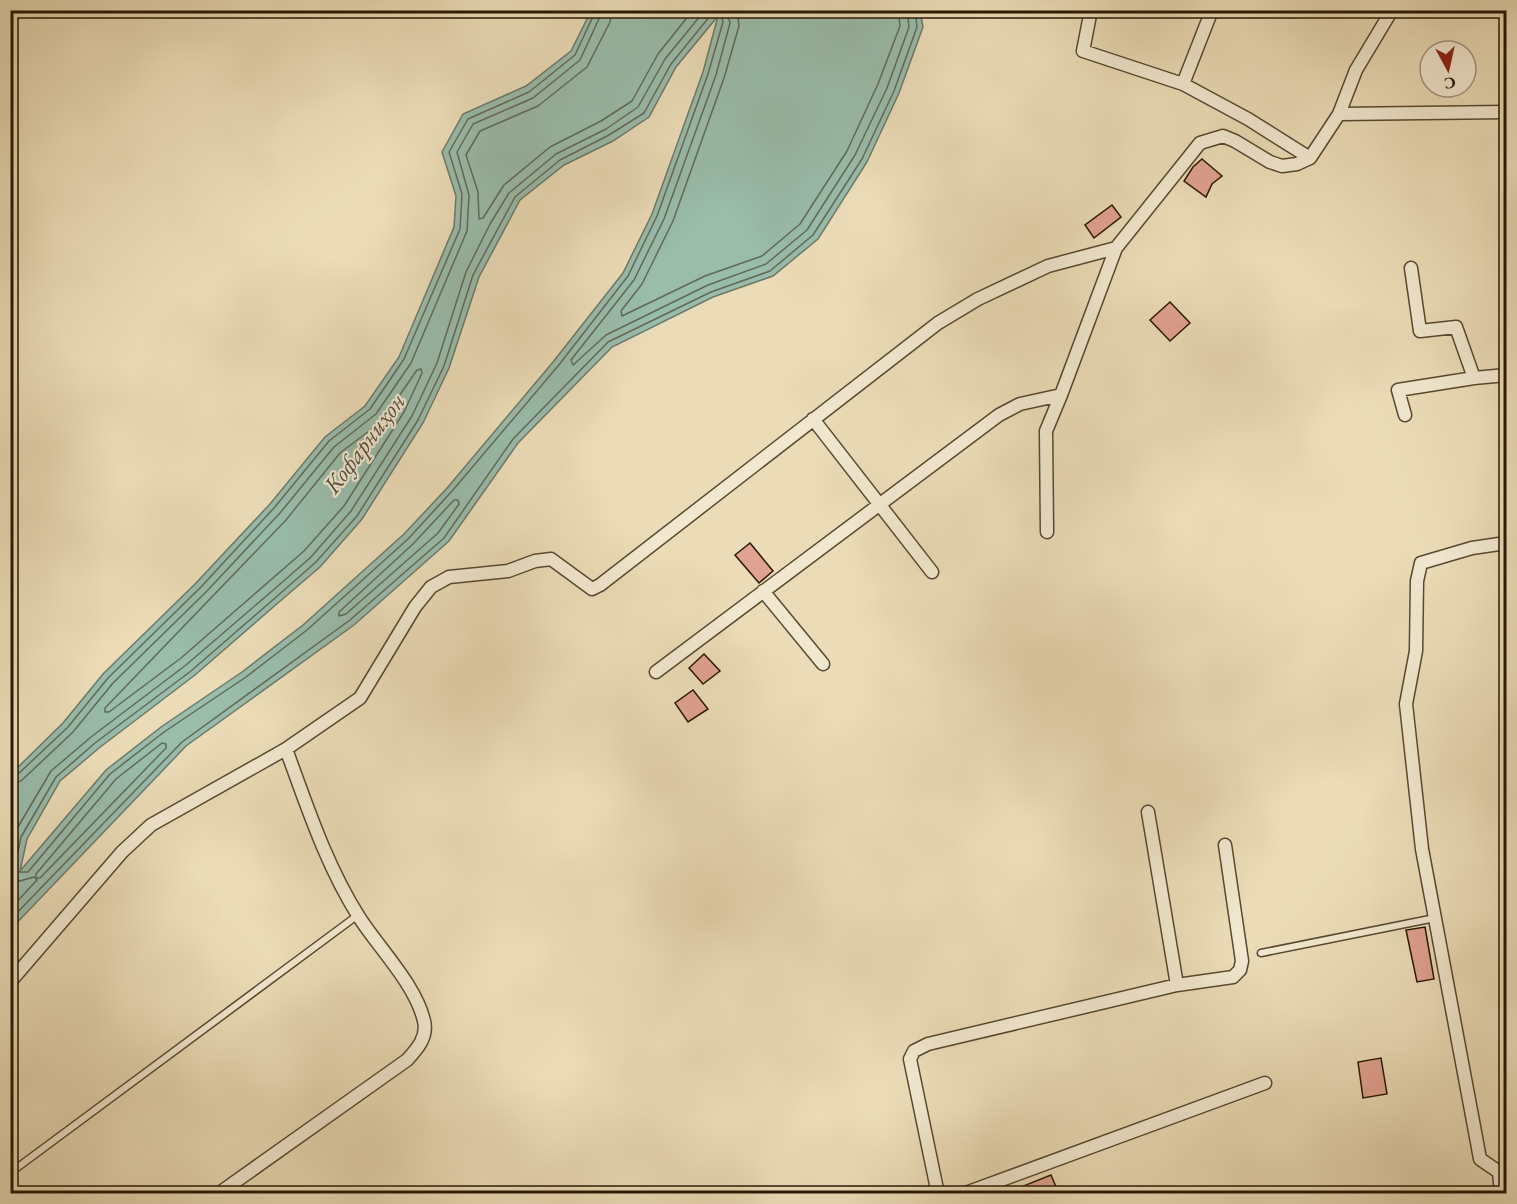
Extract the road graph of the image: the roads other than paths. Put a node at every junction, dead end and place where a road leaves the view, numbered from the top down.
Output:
1 (1091, 10) edge
2 (1212, 10) edge
3 (1392, 10) edge
4 (1183, 84) junction
5 (1506, 112) edge
6 (1339, 114) junction
7 (1310, 158) junction
8 (1116, 248) junction
9 (1411, 268) dead end
10 (1506, 375) edge
11 (1474, 378) junction
12 (1060, 394) junction
13 (1405, 416) dead end
14 (813, 418) junction
15 (878, 504) junction
16 (1047, 532) dead end
17 (1506, 543) edge
18 (932, 572) dead end
19 (763, 591) junction
20 (823, 664) dead end
21 (656, 672) dead end
22 (286, 749) junction
23 (1148, 812) dead end
24 (1225, 845) dead end
25 (358, 915) junction
26 (1435, 918) junction
27 (1261, 953) dead end
28 (10, 982) edge
29 (1177, 985) junction
30 (1265, 1083) dead end
31 (1503, 1170) edge
32 (10, 1173) edge
33 (218, 1194) edge
34 (938, 1194) edge
35 (963, 1194) edge
36 (1501, 1194) edge

1 - 4 street
2 - 4 street
3 - 6 street
4 - 7 street
5 - 6 street
6 - 7 street
7 - 8 street
8 - 12 street
8 - 14 street
9 - 11 street
10 - 11 street
11 - 13 street
12 - 15 street
12 - 16 street
14 - 15 street
14 - 22 street
15 - 18 street
15 - 19 street
17 - 26 street
19 - 20 street
19 - 21 street
22 - 25 street
22 - 28 street
23 - 29 street
24 - 29 street
25 - 32 lane
25 - 33 street
26 - 27 lane
26 - 31 street
29 - 34 street
30 - 35 street
31 - 36 street

